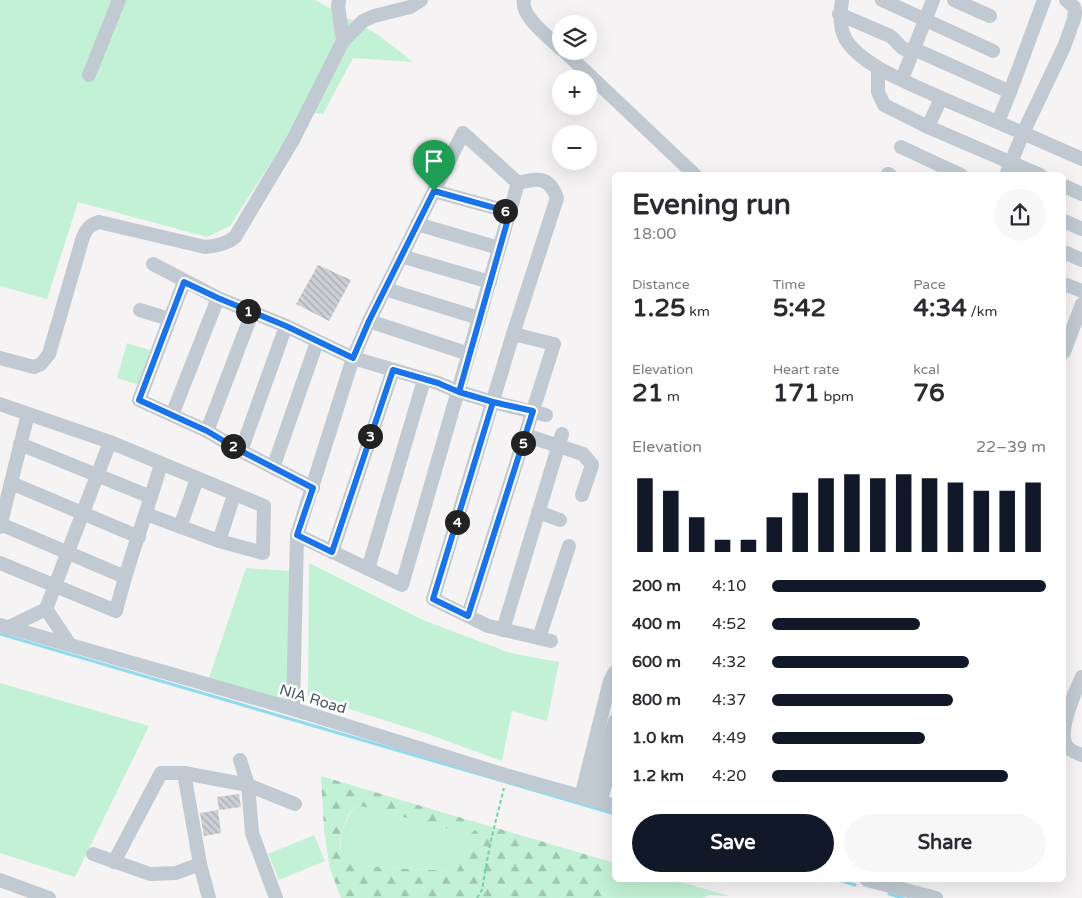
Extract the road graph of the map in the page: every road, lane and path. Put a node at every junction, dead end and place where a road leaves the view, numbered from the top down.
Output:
1 (119, 0) edge
2 (339, 0) edge
3 (421, 0) edge
4 (524, 0) edge
5 (842, 0) edge
6 (882, 0) edge
7 (933, 0) edge
8 (954, 0) edge
9 (1044, 0) edge
10 (1066, 0) edge
11 (839, 14) junction
12 (990, 16) dead end
13 (926, 20) junction
14 (552, 40) edge
15 (343, 41) junction
16 (914, 49) junction
17 (993, 51) dead end
18 (573, 60) edge
19 (878, 69) junction
20 (89, 75) dead end
21 (902, 79) junction
22 (1010, 92) junction
23 (941, 98) junction
24 (998, 122) junction
25 (928, 127) junction
26 (1023, 133) junction
27 (901, 147) dead end
28 (1082, 159) edge
29 (1009, 169) edge
30 (692, 172) edge
31 (955, 172) edge
32 (1024, 172) edge
33 (518, 183) junction
34 (1066, 187) edge
35 (434, 191) junction
36 (1082, 194) edge
37 (510, 212) junction
38 (1066, 222) edge
39 (417, 224) junction
40 (1082, 229) edge
41 (499, 248) junction
42 (1066, 253) edge
43 (401, 256) junction
44 (1082, 260) edge
45 (153, 264) dead end
46 (184, 282) junction
47 (490, 282) junction
48 (1066, 285) edge
49 (385, 289) junction
50 (1082, 291) edge
51 (218, 298) junction
52 (1082, 304) edge
53 (140, 310) dead end
54 (252, 313) junction
55 (479, 318) junction
56 (169, 319) junction
57 (369, 321) junction
58 (1069, 321) edge
59 (286, 326) junction
60 (513, 334) junction
61 (1066, 340) edge
62 (317, 342) junction
63 (469, 354) junction
64 (0, 358) edge
65 (353, 358) junction
66 (393, 370) junction
67 (424, 380) junction
68 (459, 392) junction
69 (493, 402) junction
70 (0, 404) edge
71 (533, 411) junction
72 (28, 414) junction
73 (172, 415) junction
74 (546, 416) dead end
75 (207, 431) junction
76 (525, 436) junction
77 (560, 440) junction
78 (110, 442) junction
79 (20, 444) junction
80 (241, 451) junction
81 (161, 464) junction
82 (273, 468) junction
83 (97, 475) junction
84 (197, 479) junction
85 (11, 483) junction
86 (313, 488) junction
87 (234, 494) junction
88 (582, 494) dead end
89 (152, 497) junction
90 (83, 512) junction
91 (538, 512) junction
92 (146, 514) junction
93 (560, 520) dead end
94 (0, 525) edge
95 (180, 527) junction
96 (297, 535) junction
97 (138, 537) junction
98 (219, 541) junction
99 (569, 546) dead end
100 (332, 552) junction
101 (67, 553) junction
102 (0, 563) edge
103 (368, 569) junction
104 (125, 577) junction
105 (54, 585) junction
106 (46, 609) junction
107 (468, 616) junction
108 (4, 626) edge
109 (503, 630) junction
110 (70, 646) junction
111 (612, 677) edge
112 (1082, 677) edge
113 (294, 709) junction
114 (1066, 723) edge
115 (612, 731) edge
116 (1066, 743) edge
117 (1082, 755) edge
118 (612, 759) edge
119 (240, 760) dead end
120 (184, 773) junction
121 (248, 784) junction
122 (502, 794) dead end
123 (591, 799) junction
124 (295, 804) dead end
125 (612, 805) edge
126 (93, 854) dead end
127 (114, 862) junction
128 (200, 864) junction
129 (0, 880) edge
130 (875, 882) edge
131 (22, 893) edge
132 (273, 897) edge
133 (49, 898) edge
134 (209, 898) edge
135 (477, 898) edge
136 (936, 898) edge

1 - 20 street
2 - 15 street
3 - 15 street
4 - 14 street
5 - 11 street
6 - 13 street
7 - 13 street
8 - 12 street
9 - 22 street
10 - 26 street
11 - 16 street
11 - 19 street
13 - 16 street
13 - 17 street
15 - 64 street
16 - 21 street
16 - 22 street
18 - 30 street
19 - 21 street
19 - 25 street
21 - 23 street
22 - 24 street
23 - 24 street
23 - 25 street
24 - 26 street
25 - 29 street
26 - 28 street
26 - 29 street
27 - 31 street
29 - 32 street
33 - 35 street
33 - 37 street
33 - 60 street
34 - 36 street
35 - 37 street
35 - 39 street
37 - 41 street
38 - 40 street
39 - 41 street
39 - 43 street
41 - 47 street
42 - 44 street
43 - 47 street
43 - 49 street
45 - 46 street
46 - 51 street
46 - 56 street
47 - 55 street
48 - 50 street
49 - 55 street
49 - 57 street
51 - 54 street
51 - 73 street
52 - 58 street
53 - 56 street
54 - 59 street
54 - 75 street
55 - 63 street
56 - 73 street
57 - 63 street
57 - 65 street
58 - 61 street
59 - 62 street
59 - 80 street
60 - 69 street
60 - 71 street
62 - 65 street
62 - 82 street
63 - 68 street
65 - 66 street
65 - 86 street
66 - 67 street
66 - 100 street
67 - 68 street
67 - 103 street
68 - 69 street
68 - 103 street
69 - 71 street
69 - 107 street
70 - 72 street
71 - 74 street
71 - 76 street
72 - 78 street
72 - 79 street
73 - 75 street
75 - 80 street
76 - 77 street
76 - 107 street
77 - 88 street
77 - 91 street
78 - 81 street
78 - 83 street
79 - 83 street
79 - 85 street
80 - 82 street
81 - 84 street
81 - 89 street
82 - 86 street
83 - 89 street
83 - 90 street
84 - 87 street
84 - 95 street
85 - 90 street
85 - 94 street
86 - 96 street
87 - 98 street
87 - 98 street
89 - 92 street
90 - 97 street
90 - 101 street
91 - 93 street
91 - 109 street
92 - 95 street
92 - 97 street
94 - 101 street
95 - 98 street
96 - 100 street
96 - 113 street
97 - 104 street
99 - 109 street
100 - 103 street
101 - 104 street
101 - 105 street
102 - 105 street
104 - 105 street
105 - 106 street
106 - 108 street
106 - 110 street
107 - 109 street
108 - 110 street, NIA Road
110 - 113 street, NIA Road
111 - 123 street
112 - 114 street
113 - 123 street, NIA Road
115 - 123 street
116 - 117 street
118 - 123 street
119 - 121 street
120 - 121 street
120 - 127 street
120 - 128 street
121 - 124 street
121 - 132 street
122 - 135 path
123 - 125 street, NIA Road
126 - 127 street
127 - 128 street
128 - 134 street
129 - 131 street
130 - 136 street
131 - 133 street

